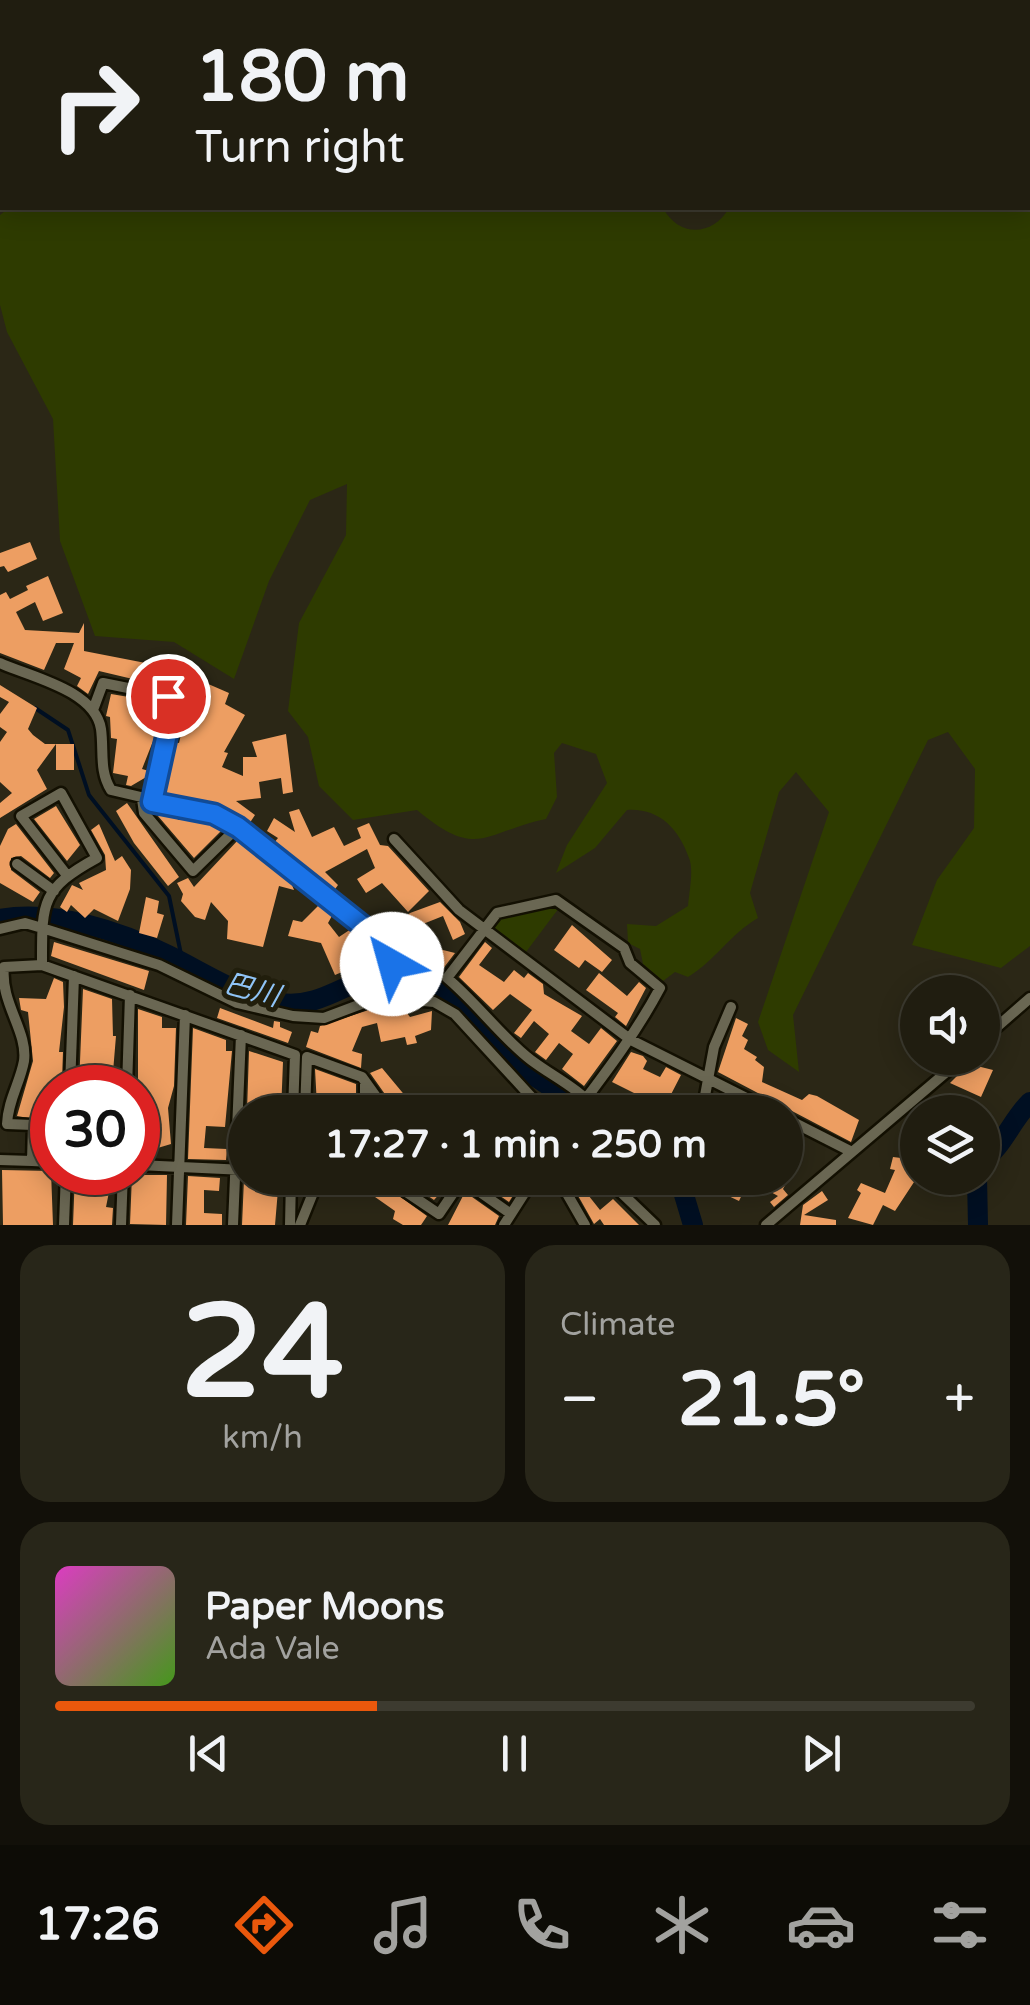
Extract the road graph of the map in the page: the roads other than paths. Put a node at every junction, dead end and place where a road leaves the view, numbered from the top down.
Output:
1 (0, 663) edge
2 (93, 710) junction
3 (147, 801) junction
4 (238, 827) junction
5 (394, 839) dead end
6 (17, 864) dead end
7 (66, 874) junction
8 (54, 891) junction
9 (42, 925) junction
10 (0, 929) edge
11 (485, 930) junction
12 (42, 965) junction
13 (74, 976) junction
14 (130, 995) junction
15 (398, 997) junction
16 (1030, 998) edge
17 (731, 1007) dead end
18 (185, 1014) junction
19 (1000, 1024) edge
20 (241, 1034) junction
21 (632, 1040) junction
22 (71, 1065) edge
23 (127, 1065) edge
24 (942, 1075) edge
25 (710, 1080) junction
26 (365, 1081) junction
27 (241, 1095) edge
28 (294, 1095) edge
29 (306, 1095) edge
30 (365, 1095) edge
31 (375, 1095) edge
32 (529, 1095) edge
33 (583, 1095) edge
34 (589, 1095) edge
35 (706, 1095) edge
36 (740, 1095) edge
37 (30, 1125) edge
38 (803, 1127) edge
39 (852, 1152) junction
40 (0, 1160) edge
41 (30, 1161) edge
42 (160, 1166) edge
43 (179, 1167) junction
44 (228, 1169) edge
45 (65, 1195) edge
46 (123, 1195) edge
47 (237, 1195) edge
48 (291, 1195) edge
49 (313, 1195) edge
50 (410, 1195) edge
51 (450, 1195) edge
52 (483, 1195) edge
53 (523, 1195) edge
54 (568, 1195) edge
55 (624, 1195) edge
56 (511, 1214) junction
57 (64, 1225) edge
58 (122, 1225) edge
59 (177, 1225) edge
60 (234, 1225) edge
61 (290, 1225) edge
62 (300, 1225) edge
63 (504, 1225) edge
64 (585, 1225) edge
65 (656, 1225) edge
66 (766, 1225) edge

1 - 2 street
2 - 3 street
2 - 3 street
3 - 4 street
3 - 4 street
4 - 15 street
5 - 11 street
6 - 8 street
7 - 7 street
7 - 8 street
8 - 9 street
9 - 10 street
9 - 12 street
9 - 15 street
11 - 21 street
11 - 21 street
11 - 33 street
12 - 13 street
12 - 37 street
13 - 14 street
13 - 22 street
14 - 18 street
14 - 23 street
15 - 32 street
16 - 19 street
17 - 25 street
18 - 20 street
18 - 43 street
20 - 27 street
20 - 28 street
21 - 25 street
21 - 34 street
24 - 39 street
25 - 35 street
25 - 36 street
26 - 29 street
26 - 30 street
26 - 31 street
38 - 39 street
39 - 66 street
40 - 41 street
42 - 43 street
43 - 44 street
43 - 59 street
45 - 57 street
46 - 58 street
47 - 60 street
48 - 61 street
49 - 62 street
50 - 51 street
52 - 56 street
53 - 56 street
54 - 64 street
55 - 65 street
56 - 63 street

